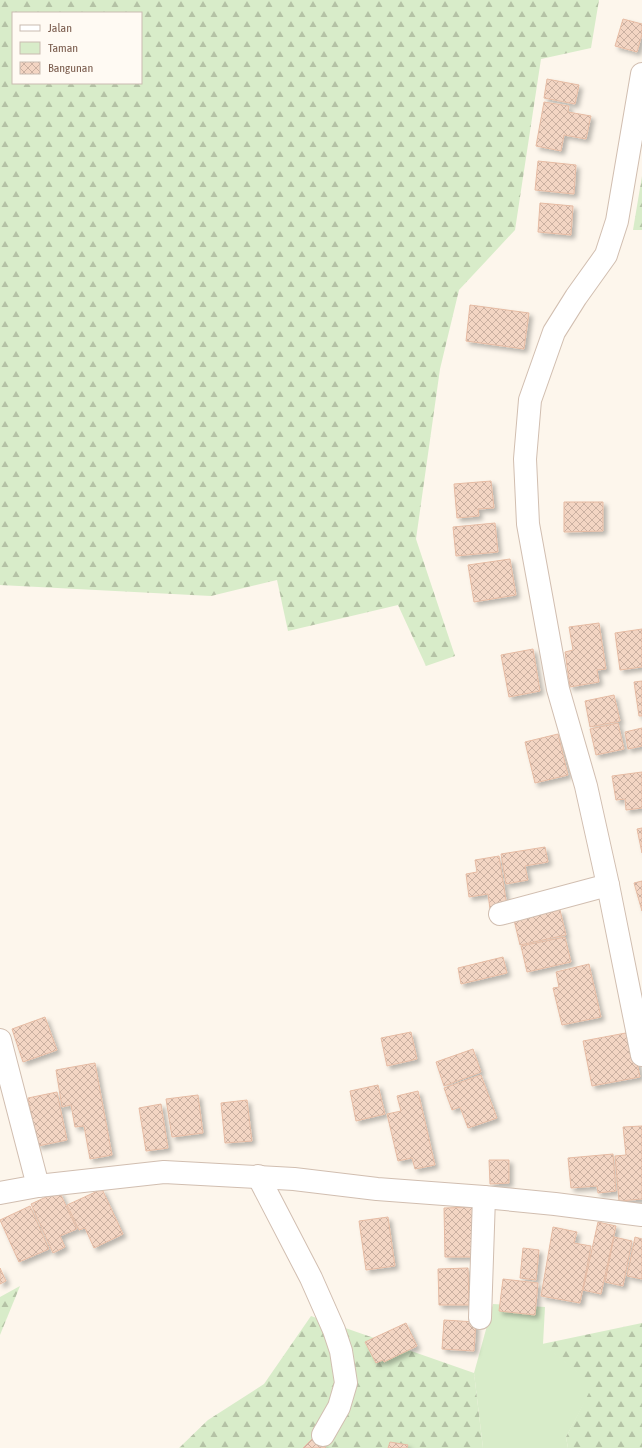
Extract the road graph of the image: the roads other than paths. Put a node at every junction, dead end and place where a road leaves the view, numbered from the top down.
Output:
1 (642, 74) edge
2 (608, 885) junction
3 (500, 914) dead end
4 (0, 1040) edge
5 (642, 1056) edge
6 (258, 1176) junction
7 (38, 1186) junction
8 (0, 1193) edge
9 (484, 1196) junction
10 (642, 1215) edge
11 (480, 1318) dead end
12 (323, 1434) dead end

1 - 2 street
2 - 3 street
2 - 5 street
4 - 7 street
6 - 7 street
6 - 9 street
6 - 12 street
7 - 8 street
9 - 10 street
9 - 11 street

